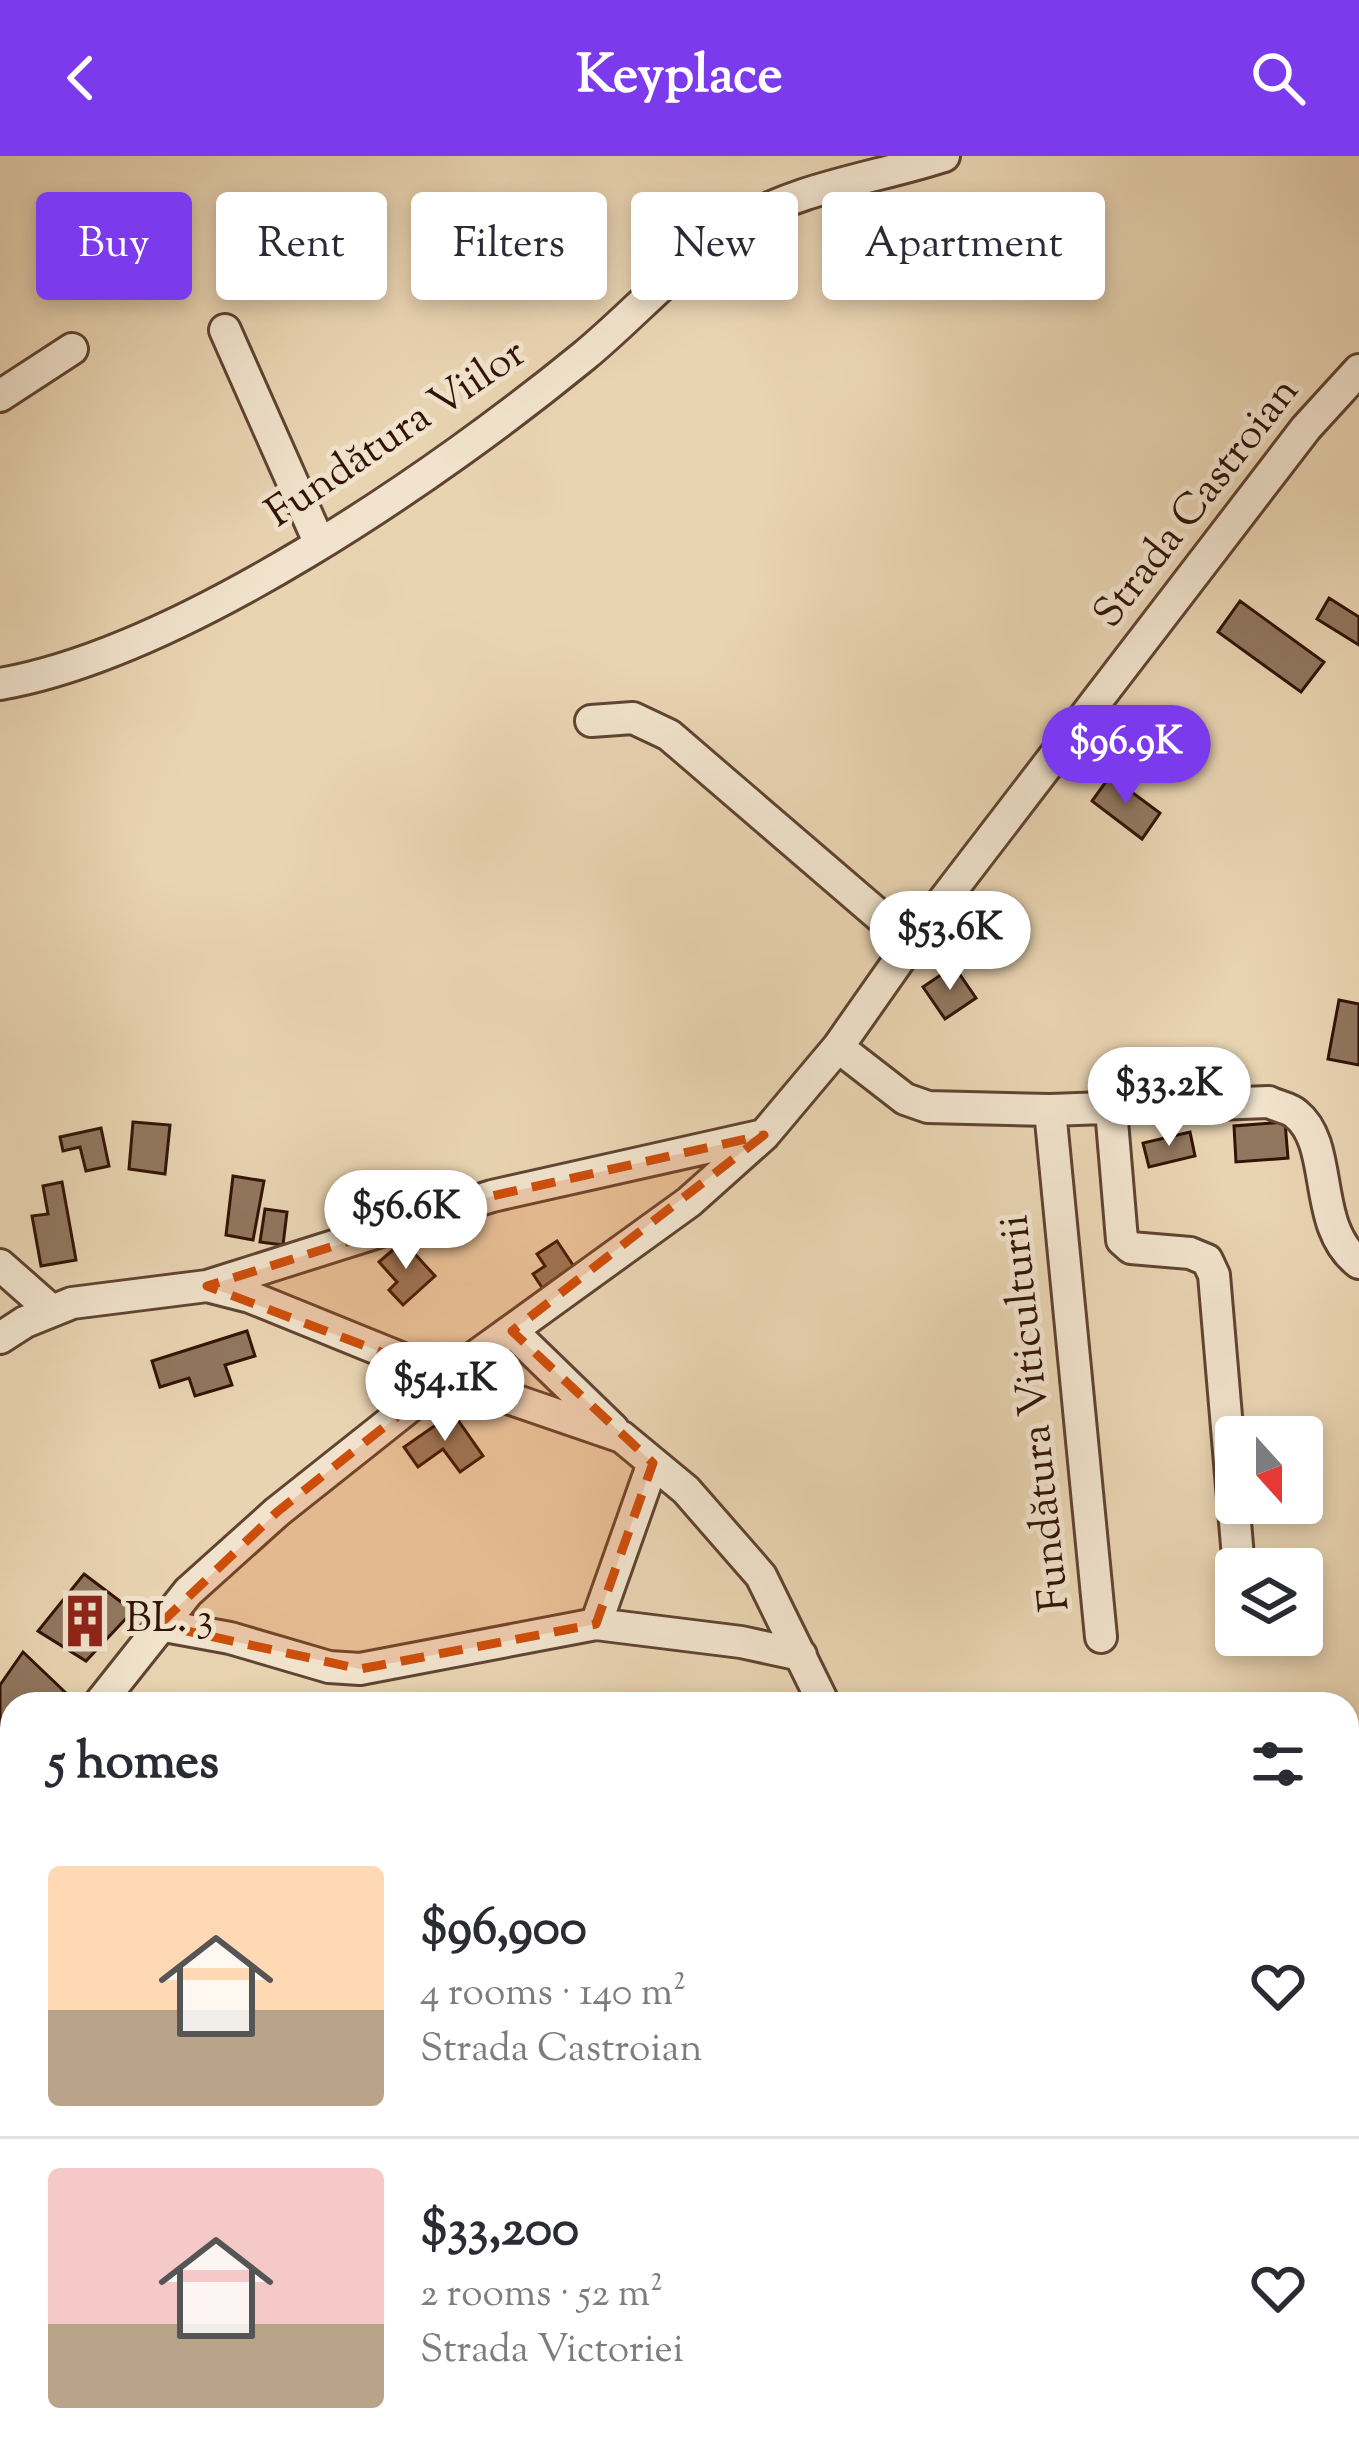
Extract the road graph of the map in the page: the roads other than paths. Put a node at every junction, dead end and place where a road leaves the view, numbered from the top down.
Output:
1 (944, 156) edge
2 (225, 330) dead end
3 (73, 349) dead end
4 (1359, 370) edge
5 (0, 396) edge
6 (319, 542) junction
7 (0, 684) edge
8 (591, 721) dead end
9 (911, 943) junction
10 (838, 1047) junction
11 (1111, 1108) junction
12 (1050, 1110) junction
13 (764, 1135) junction
14 (1359, 1263) edge
15 (0, 1265) edge
16 (207, 1286) junction
17 (51, 1310) junction
18 (512, 1330) junction
19 (0, 1338) edge
20 (447, 1377) junction
21 (622, 1437) junction
22 (653, 1463) junction
23 (1236, 1548) edge
24 (159, 1624) junction
25 (596, 1624) junction
26 (1101, 1637) dead end
27 (801, 1655) junction
28 (108, 1692) edge
29 (818, 1692) edge

1 - 6 street, Fundătura Viilor
2 - 6 street
3 - 5 street
4 - 9 street, Strada Castroian
6 - 7 street, Fundătura Viilor
8 - 9 street
9 - 10 street, Strada Castroian
10 - 12 street
10 - 13 street, Strada Castroian
11 - 12 street
11 - 14 street
11 - 23 street
12 - 26 street, Fundătura Viticulturii
13 - 16 street
13 - 18 street, Strada Castroian
15 - 17 street
16 - 17 street
16 - 20 street
17 - 19 street
18 - 20 street, Strada Castroian
18 - 21 street
20 - 21 street
20 - 24 street, Strada Castroian
21 - 22 street
22 - 25 street
22 - 27 street
24 - 25 street
24 - 28 street, Strada Castroian
25 - 27 street
27 - 29 street

